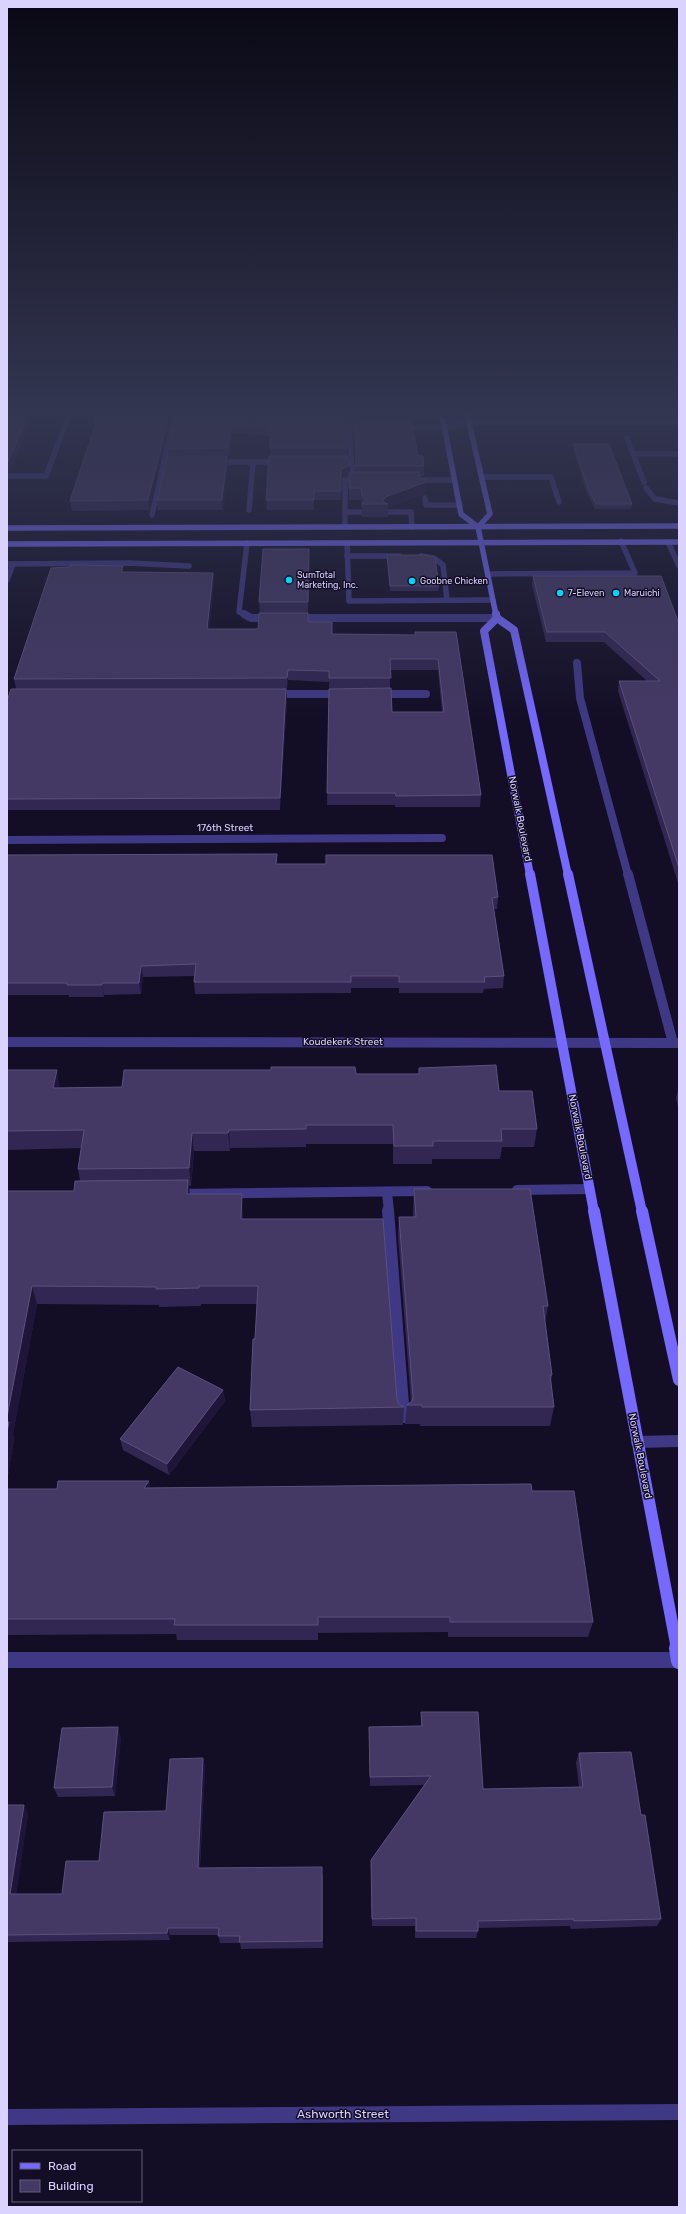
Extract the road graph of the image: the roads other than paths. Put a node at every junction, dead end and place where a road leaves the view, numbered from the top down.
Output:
1 (345, 517) edge
2 (415, 517) edge
3 (465, 517) edge
4 (487, 517) edge
5 (679, 526) edge
6 (412, 527) junction
7 (478, 527) junction
8 (7, 528) edge
9 (344, 528) junction
10 (347, 542) junction
11 (481, 542) junction
12 (621, 542) junction
13 (668, 542) junction
14 (679, 542) edge
15 (247, 543) junction
16 (7, 544) edge
17 (347, 556) junction
18 (409, 556) edge
19 (417, 556) edge
20 (10, 564) edge
21 (679, 565) edge
22 (189, 566) dead end
23 (488, 574) junction
24 (7, 580) edge
25 (447, 600) junction
26 (493, 600) junction
27 (275, 618) edge
28 (291, 618) edge
29 (497, 618) junction
30 (577, 663) dead end
31 (268, 694) edge
32 (347, 694) edge
33 (370, 694) edge
34 (426, 694) dead end
35 (442, 838) dead end
36 (7, 840) edge
37 (7, 1042) edge
38 (562, 1042) junction
39 (605, 1042) junction
40 (676, 1043) edge
41 (590, 1189) junction
42 (504, 1190) edge
43 (441, 1191) edge
44 (387, 1192) junction
45 (170, 1194) edge
46 (679, 1380) edge
47 (404, 1417) edge
48 (679, 1441) edge
49 (637, 1442) junction
50 (7, 1660) edge
51 (679, 1660) edge
52 (679, 2112) edge
53 (7, 2117) edge

1 - 9 street
2 - 6 street
3 - 7 main road
4 - 7 main road
5 - 7 main road
6 - 7 main road
6 - 9 main road
7 - 11 main road
8 - 9 main road
10 - 11 main road
10 - 15 main road
10 - 17 street
11 - 12 main road
11 - 23 main road
12 - 13 main road
12 - 23 street
13 - 14 main road
13 - 21 street
15 - 16 main road
15 - 27 street
17 - 18 street
17 - 25 street
19 - 25 street
20 - 22 street
20 - 24 street
23 - 26 main road
25 - 26 street
26 - 29 main road
28 - 29 street
29 - 38 main road, Norwalk Boulevard
29 - 39 main road
30 - 40 street
31 - 32 street
33 - 34 street
35 - 36 street, 176th Street
37 - 38 street, Koudekerk Street
38 - 39 street, Koudekerk Street
38 - 41 main road, Norwalk Boulevard
39 - 40 street, Koudekerk Street
39 - 46 main road
41 - 42 street
41 - 49 main road, Norwalk Boulevard
43 - 44 street
44 - 45 street
44 - 47 street
48 - 49 street
49 - 51 main road, Norwalk Boulevard
50 - 51 street
52 - 53 street, Ashworth Street

